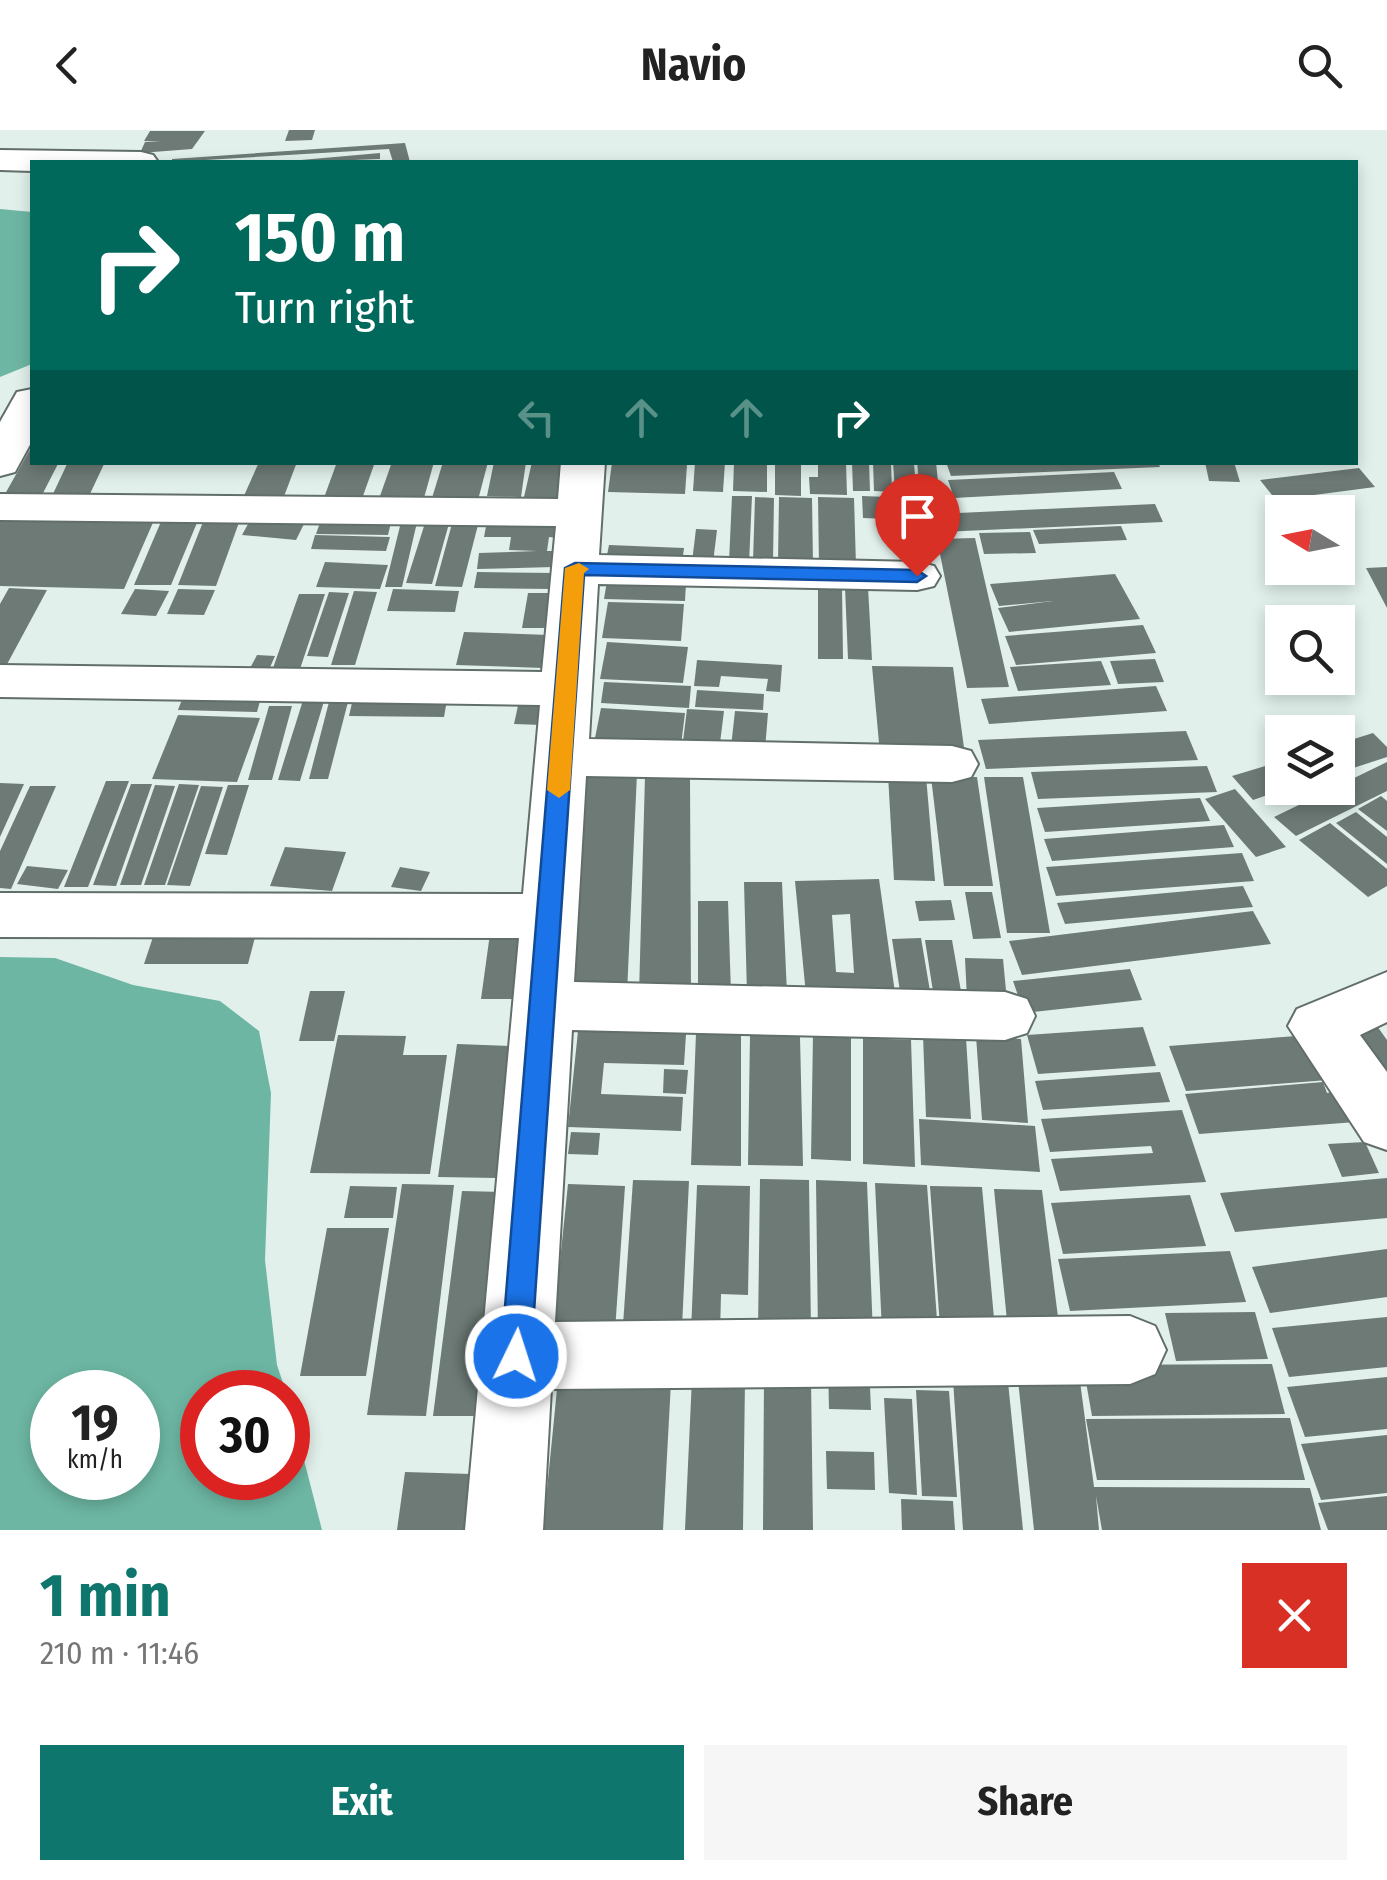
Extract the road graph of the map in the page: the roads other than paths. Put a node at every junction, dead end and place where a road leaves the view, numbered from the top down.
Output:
1 (131, 151) edge
2 (0, 160) edge
3 (30, 393) edge
4 (0, 395) edge
5 (30, 405) edge
6 (0, 462) edge
7 (0, 507) edge
8 (579, 515) edge
9 (917, 576) dead end
10 (0, 681) edge
11 (566, 688) junction
12 (561, 758) junction
13 (952, 764) dead end
14 (0, 915) edge
15 (549, 916) junction
16 (1387, 996) edge
17 (542, 1005) junction
18 (1005, 1016) dead end
19 (1387, 1123) edge
20 (1130, 1350) dead end
21 (516, 1356) junction
22 (504, 1530) edge

1 - 2 street
3 - 4 street
5 - 6 street
7 - 8 street
8 - 9 street
8 - 11 street
10 - 11 street
11 - 12 street
12 - 13 street
12 - 15 street
14 - 15 street
15 - 17 street
16 - 19 street
17 - 18 street
17 - 21 street
20 - 21 street
21 - 22 street

